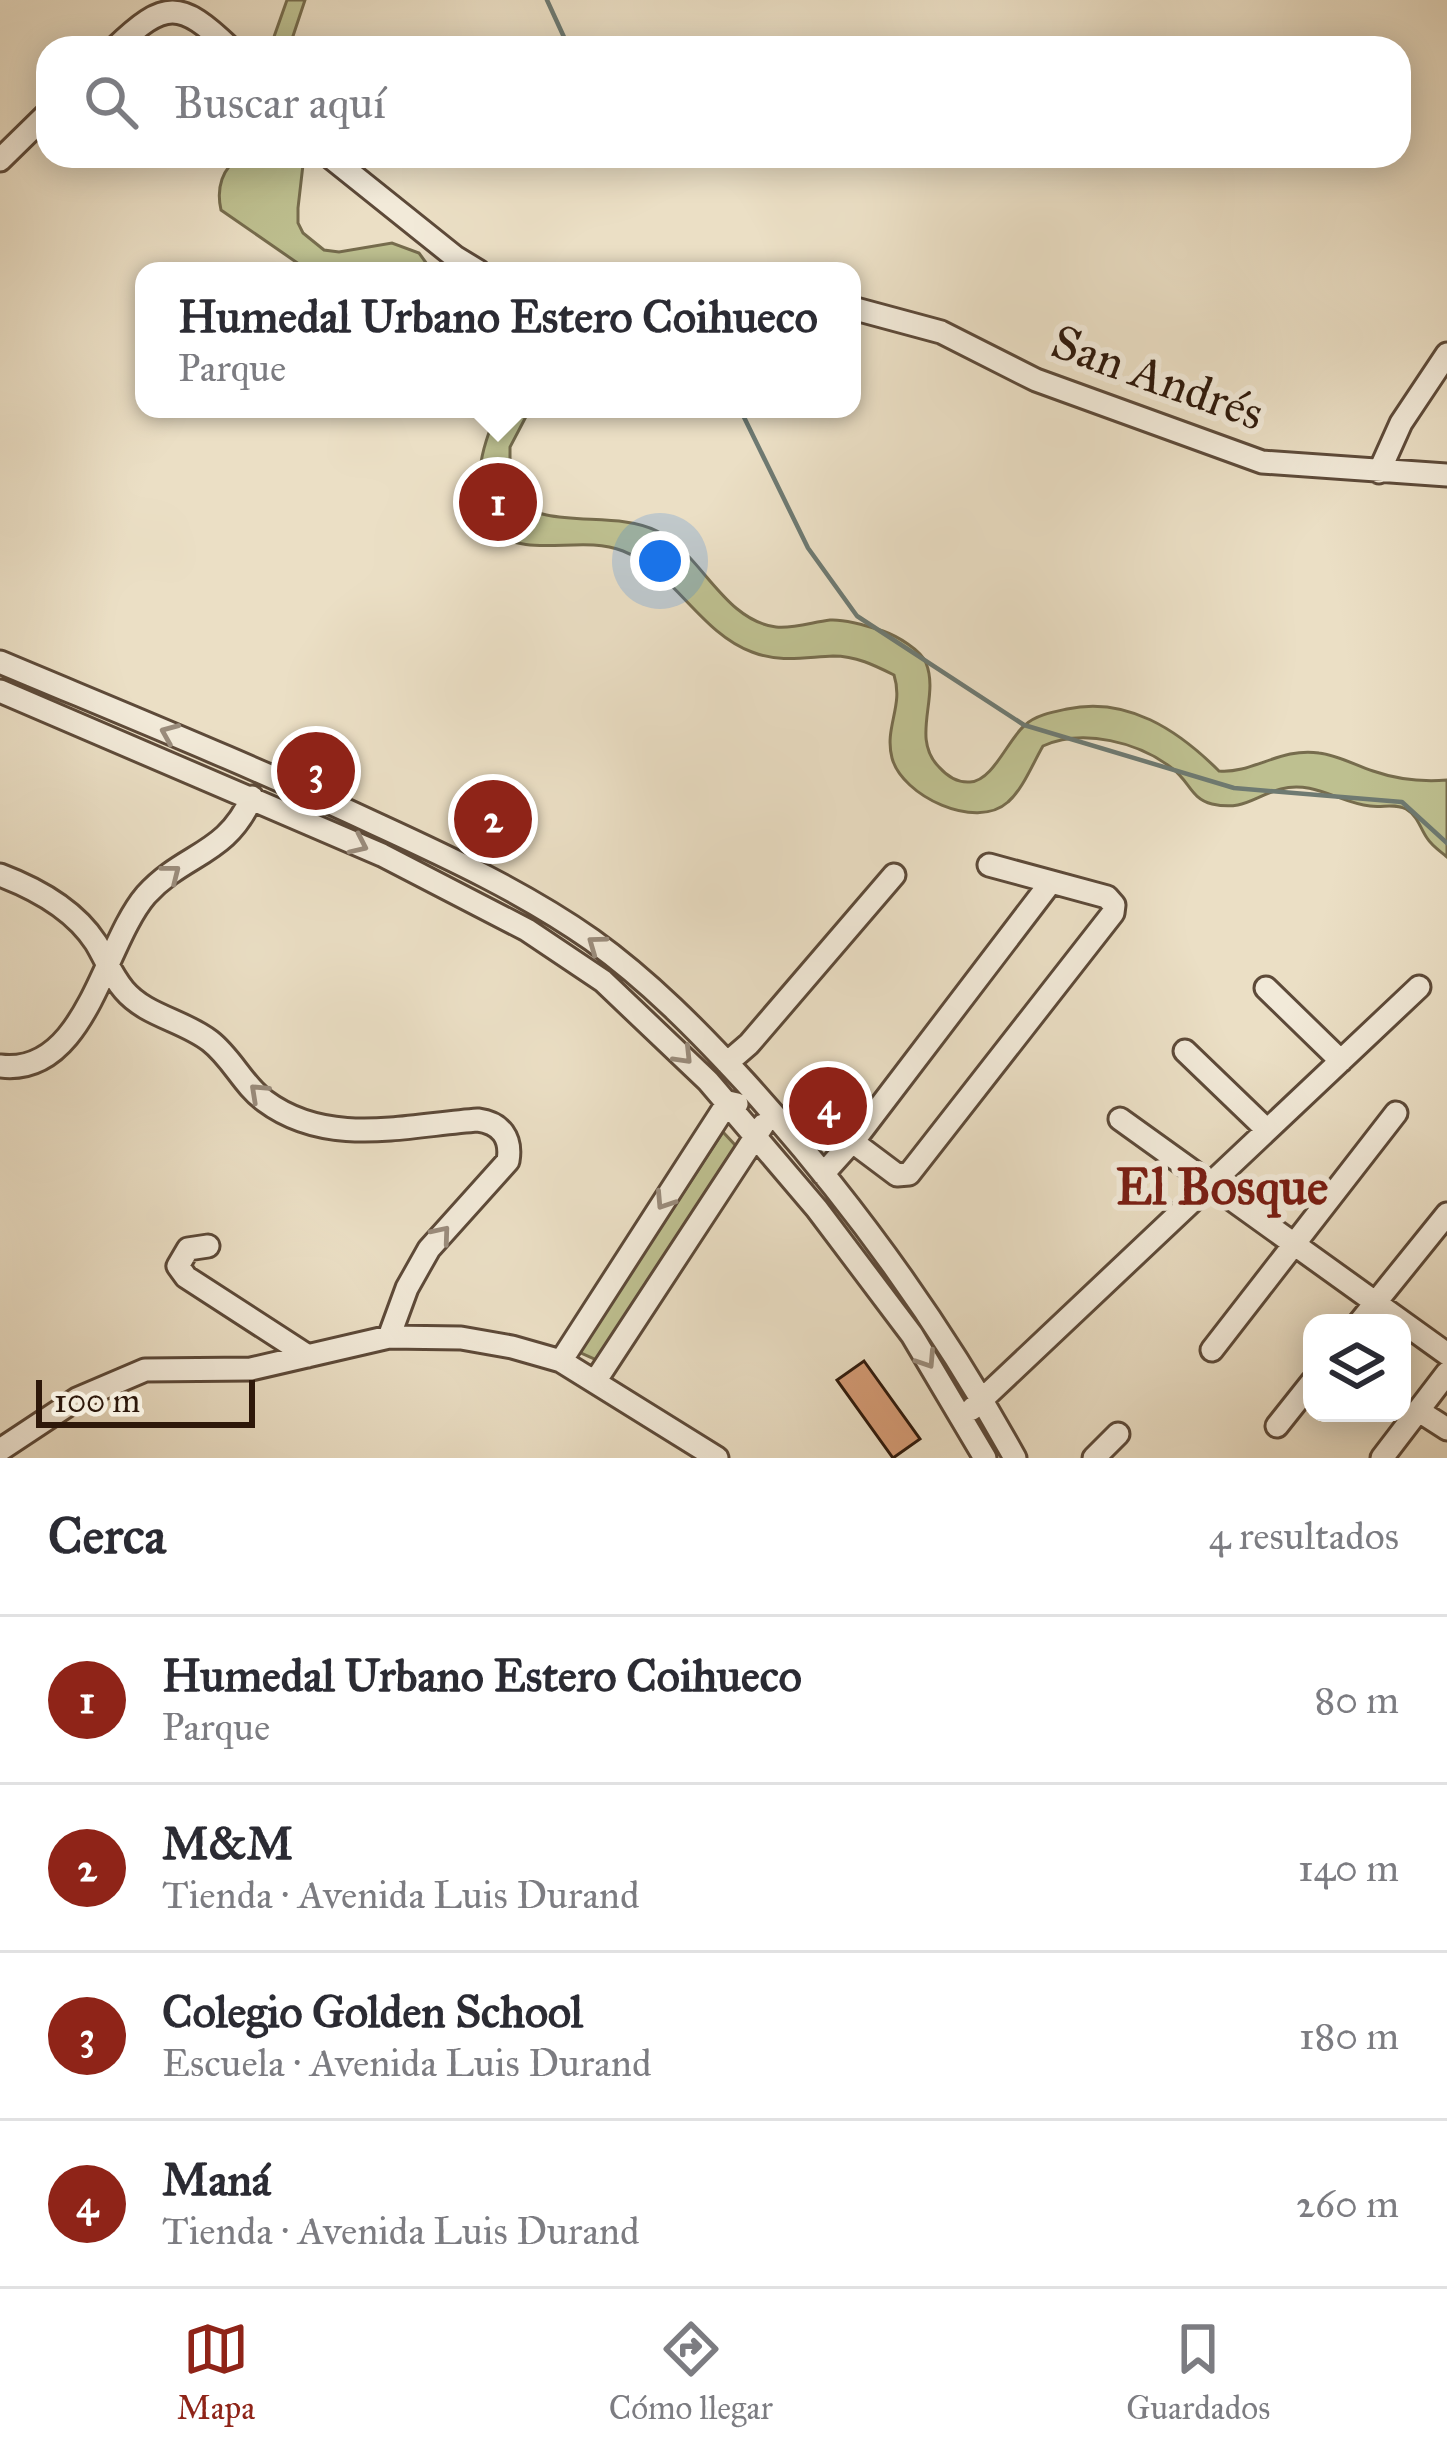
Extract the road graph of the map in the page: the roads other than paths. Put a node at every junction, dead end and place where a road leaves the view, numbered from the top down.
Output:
1 (127, 36) edge
2 (219, 36) edge
3 (36, 125) edge
4 (0, 160) edge
5 (344, 168) edge
6 (463, 262) edge
7 (861, 310) edge
8 (1447, 354) edge
9 (1379, 472) junction
10 (1447, 475) edge
11 (0, 662) edge
12 (0, 691) edge
13 (252, 797) junction
14 (988, 865) dead end
15 (0, 875) edge
16 (894, 875) dead end
17 (1052, 881) junction
18 (109, 964) junction
19 (1419, 987) dead end
20 (1266, 988) dead end
21 (1185, 1051) dead end
22 (1341, 1061) junction
23 (727, 1063) junction
24 (0, 1066) edge
25 (728, 1102) junction
26 (771, 1112) junction
27 (1396, 1113) dead end
28 (1120, 1119) dead end
29 (1266, 1130) junction
30 (756, 1135) junction
31 (853, 1142) junction
32 (823, 1174) junction
33 (1209, 1185) junction
34 (1447, 1214) edge
35 (1292, 1244) junction
36 (208, 1246) dead end
37 (1375, 1303) junction
38 (1366, 1314) edge
39 (389, 1336) junction
40 (1212, 1350) dead end
41 (1447, 1354) edge
42 (308, 1356) junction
43 (561, 1361) junction
44 (1447, 1373) edge
45 (596, 1380) junction
46 (1303, 1393) edge
47 (984, 1401) junction
48 (1419, 1411) junction
49 (962, 1416) junction
50 (1277, 1426) dead end
51 (1447, 1429) edge
52 (1118, 1434) dead end
53 (0, 1450) edge
54 (714, 1457) edge
55 (985, 1458) edge
56 (1015, 1458) edge
57 (1094, 1458) edge
58 (1382, 1458) edge

1 - 2 street
3 - 4 street
5 - 6 street
7 - 9 street, San Andrés
8 - 9 street
9 - 10 street, San Andrés
23 -> 11 street
12 - 13 street
18 -> 13 street
13 -> 25 street
14 - 17 street
15 - 18 street
16 - 23 street
17 - 31 street
17 - 31 street
18 - 24 street
39 -> 18 street
19 - 22 street
20 - 22 street
21 - 29 street
22 - 29 street
23 - 26 street
25 - 26 street
25 - 30 street
25 -> 43 street
26 - 30 street
26 - 32 street
27 - 35 street
28 - 33 street
29 - 33 street
30 - 45 street
30 -> 49 street
31 - 32 street
32 - 47 street
33 - 35 street
33 - 47 street
34 - 37 street
35 - 37 street
35 - 40 street
36 - 42 street
37 - 38 street
37 - 41 street
39 - 42 street
39 - 43 street
42 - 53 street
43 - 45 street
44 - 48 street
45 - 54 street
46 - 50 street
47 - 49 street
47 - 56 street
48 - 51 street
48 - 58 street
49 - 55 street
52 - 57 street

